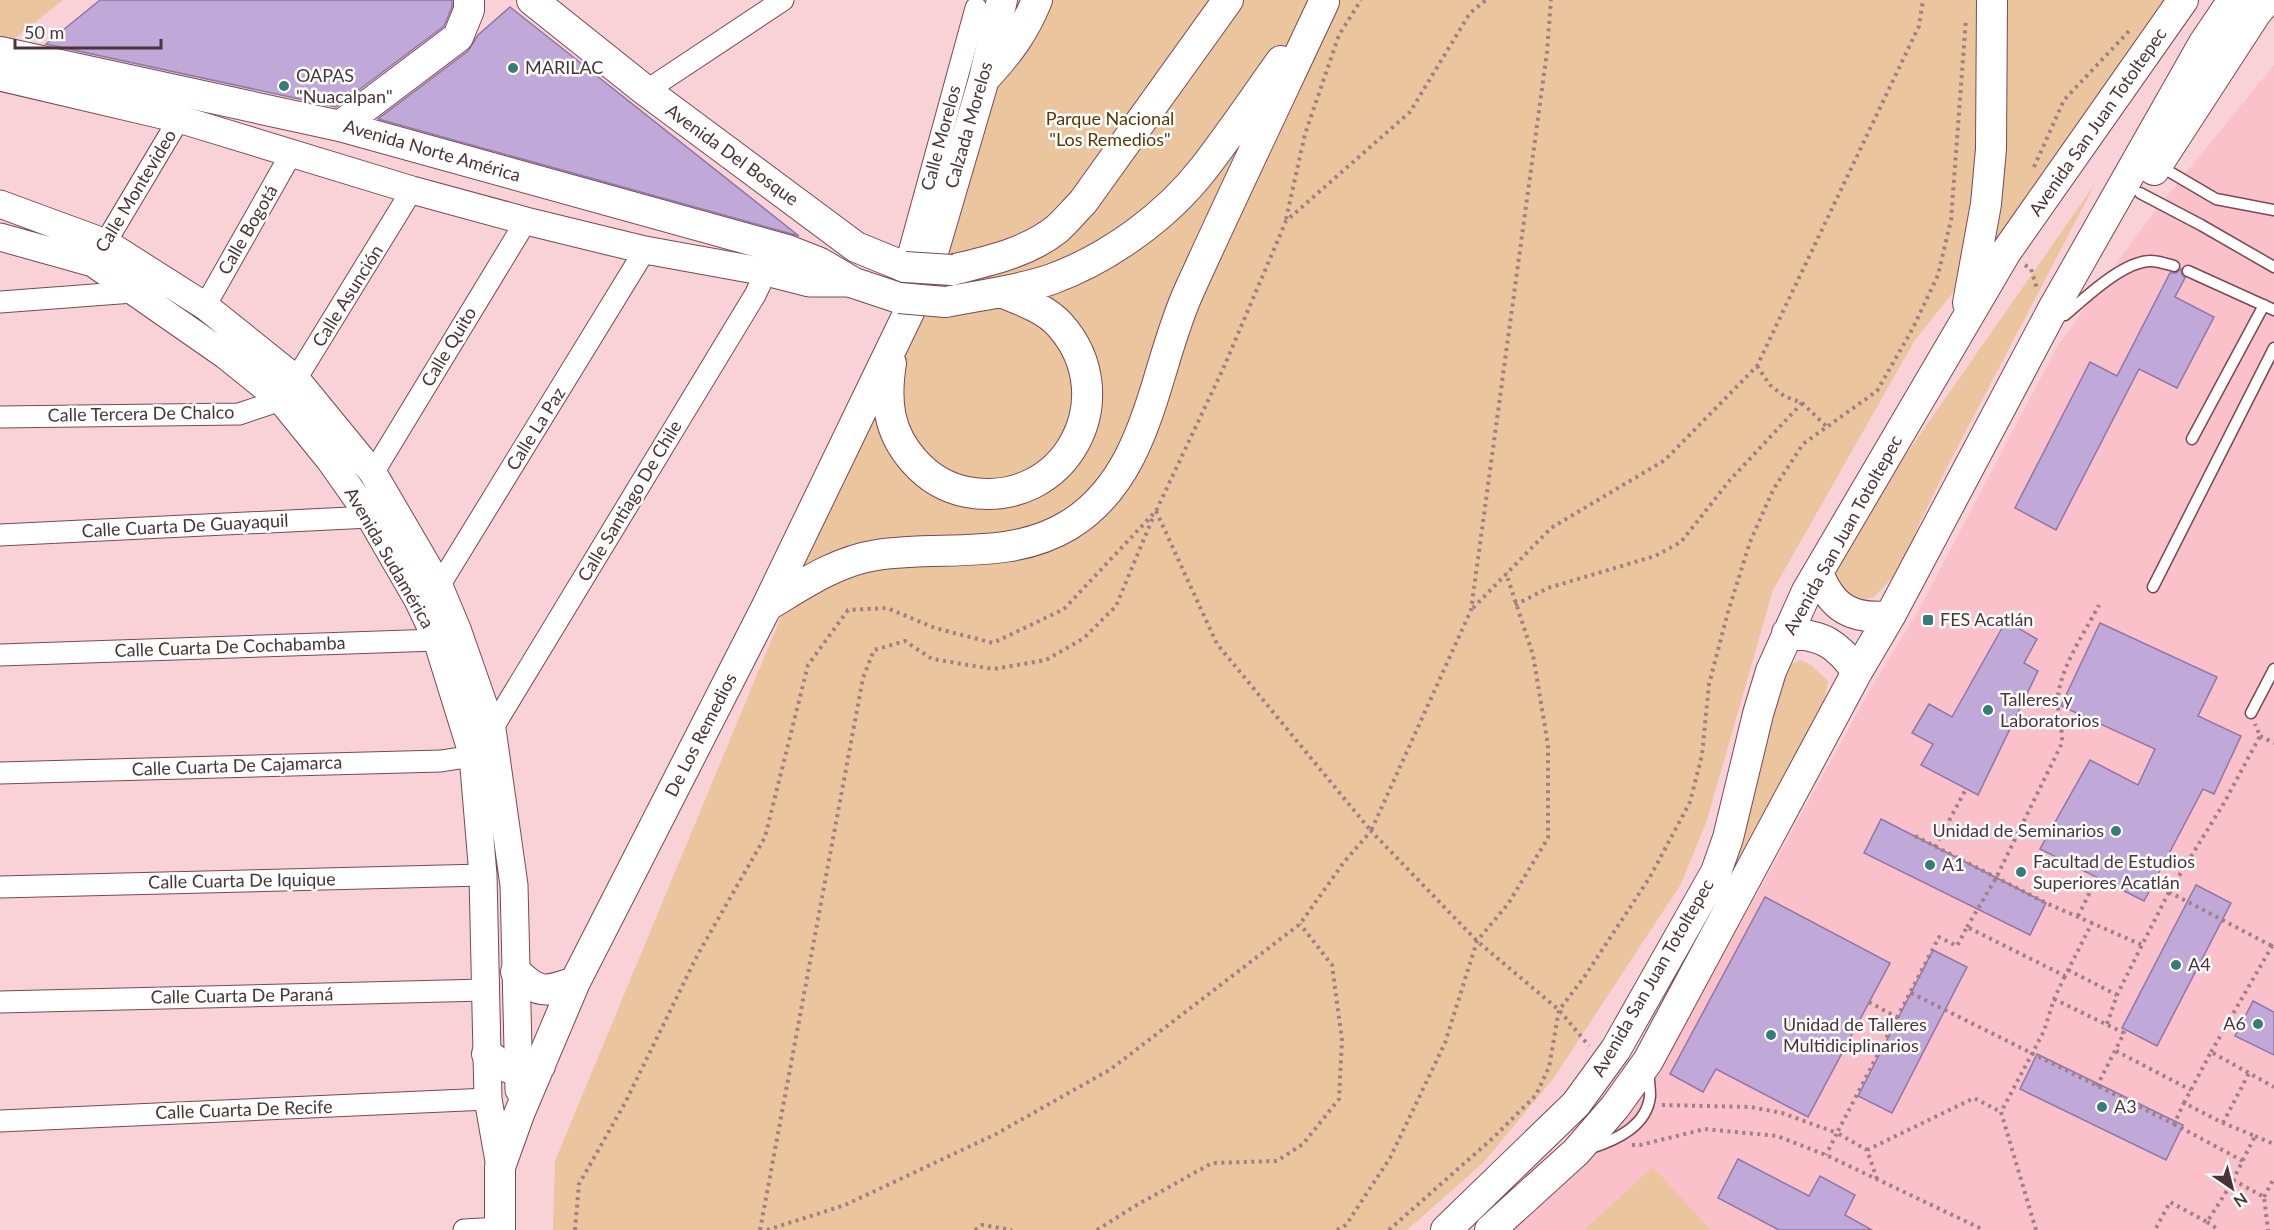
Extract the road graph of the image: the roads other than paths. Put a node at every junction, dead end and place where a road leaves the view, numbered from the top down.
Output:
1 (469, 0) edge
2 (532, 0) edge
3 (783, 0) edge
4 (1037, 0) edge
5 (1992, 0) edge
6 (2183, 0) edge
7 (2205, 0) edge
8 (1324, 1) edge
9 (1225, 3) edge
10 (2253, 3) edge
11 (989, 4) edge
12 (0, 52) edge
13 (0, 77) edge
14 (984, 79) junction
15 (646, 91) junction
16 (179, 119) junction
17 (340, 126) junction
18 (291, 154) junction
19 (2157, 164) junction
20 (412, 190) junction
21 (2139, 193) junction
22 (0, 204) edge
23 (2274, 210) edge
24 (526, 222) junction
25 (0, 237) edge
26 (645, 250) junction
27 (100, 253) junction
28 (943, 260) junction
29 (2174, 266) dead end
30 (905, 267) junction
31 (2274, 267) edge
32 (151, 270) junction
33 (2188, 271) dead end
34 (766, 272) junction
35 (854, 283) junction
36 (133, 292) junction
37 (1001, 292) junction
38 (0, 302) edge
39 (205, 306) junction
40 (2269, 308) edge
41 (2058, 309) junction
42 (1964, 324) junction
43 (896, 342) junction
44 (2274, 348) edge
45 (296, 379) junction
46 (280, 400) junction
47 (0, 417) edge
48 (2192, 439) dead end
49 (373, 473) junction
50 (370, 517) junction
51 (0, 536) edge
52 (1818, 572) junction
53 (2153, 587) dead end
54 (428, 593) junction
55 (767, 606) junction
56 (1890, 616) junction
57 (1787, 633) junction
58 (447, 634) junction
59 (0, 655) edge
60 (2274, 669) edge
61 (1857, 672) junction
62 (2250, 713) road end
63 (492, 729) junction
64 (473, 756) junction
65 (0, 773) edge
66 (483, 875) junction
67 (0, 887) edge
68 (516, 972) junction
69 (575, 982) junction
70 (485, 990) junction
71 (0, 1002) edge
72 (487, 1054) junction
73 (1648, 1061) junction
74 (529, 1069) junction
75 (488, 1099) junction
76 (0, 1121) edge
77 (1587, 1149) junction
78 (500, 1167) junction
79 (500, 1229) edge
80 (464, 1230) edge
81 (1446, 1230) edge
82 (1490, 1230) edge

1 - 17 main road
2 - 15 main road, Avenida Del Bosque
3 - 15 street
4 - 14 main road
5 - 42 main road
6 - 42 main road, Avenida San Juan Totoltepec
7 - 42 main road
8 - 37 main road, Avenida Norte América
8 - 55 main road
9 - 28 main road, Avenida Del Bosque
10 - 19 main road
10 - 41 main road
11 - 14 main road, Calzada Morelos
11 - 30 street, Calle Morelos
12 - 17 main road, Avenida Norte América
13 - 16 street, Avenida Norte América
14 - 28 main road, Calzada Morelos
15 - 30 main road, Avenida Del Bosque
16 - 18 street, Avenida Norte América
16 - 27 street, Calle Montevideo
17 - 35 main road, Avenida Norte América
18 - 20 street, Avenida Norte América
18 - 39 street, Calle Bogotá
19 - 21 main road
19 - 23 lane
20 - 24 street, Avenida Norte América
20 - 45 street, Calle Asunción
21 - 31 lane
21 - 41 main road
22 - 27 street, Avenida Sudamérica
24 - 26 street, Avenida Norte América
24 - 49 street, Calle Quito
25 - 27 street, Avenida Sudamérica
26 - 34 street, Avenida Norte América
26 - 54 street, Calle La Paz
27 - 32 street, Avenida Sudamérica
27 - 36 street, Avenida Sudamérica
28 - 30 main road, Avenida Del Bosque, bridge
28 - 43 main road, De Los Remedios
29 - 41 lane
32 - 36 street
32 - 39 street, Avenida Sudamérica
33 - 40 lane
34 - 35 street, Avenida Norte América
34 - 63 street, Calle Santiago De Chile
35 - 37 main road, Avenida Norte América, bridge
36 - 38 street
36 - 46 street, Avenida Sudamérica
37 - 43 main road
39 - 45 street, Avenida Sudamérica
40 - 48 lane
41 - 56 main road, Avenida San Juan Totoltepec
42 - 52 main road, Avenida San Juan Totoltepec
43 - 55 main road, De Los Remedios
44 - 53 lane
45 - 46 street, Calle Asunción
45 - 49 street, Avenida Sudamérica
46 - 47 street, Calle Tercera De Chalco
46 - 50 street, Avenida Sudamérica
49 - 54 street, Avenida Sudamérica
50 - 51 street, Calle Cuarta De Guayaquil
50 - 54 street, Avenida Sudamérica
52 - 56 main road
52 - 57 main road, Avenida San Juan Totoltepec
54 - 58 street, Avenida Sudamérica
55 - 69 main road, De Los Remedios
56 - 61 main road, Avenida San Juan Totoltepec
57 - 61 main road
57 - 81 main road, Avenida San Juan Totoltepec
58 - 59 street, Calle Cuarta De Cochabamba
58 - 63 street, Avenida Sudamérica
58 - 64 street, Avenida Sudamérica
60 - 62 lane
61 - 73 main road, Avenida San Juan Totoltepec
63 - 68 street, Avenida Sudamérica
64 - 65 street, Calle Cuarta De Cajamarca
64 - 66 street, Avenida Sudamérica
66 - 67 street, Calle Cuarta De Iquique
66 - 70 street, Avenida Sudamérica
68 - 69 main road
68 - 74 street, Avenida Sudamérica
69 - 74 main road, De Los Remedios
70 - 71 street, Calle Cuarta De Paraná
70 - 72 street, Avenida Sudamérica
72 - 74 main road
72 - 75 street, Avenida Sudamérica
73 - 77 main road, Avenida San Juan Totoltepec
73 - 77 lane
74 - 78 main road, De Los Remedios
75 - 76 street, Calle Cuarta De Recife
75 - 78 street, Avenida Sudamérica
77 - 82 main road, Avenida San Juan Totoltepec
78 - 79 main road, De Los Remedios
79 - 80 street

